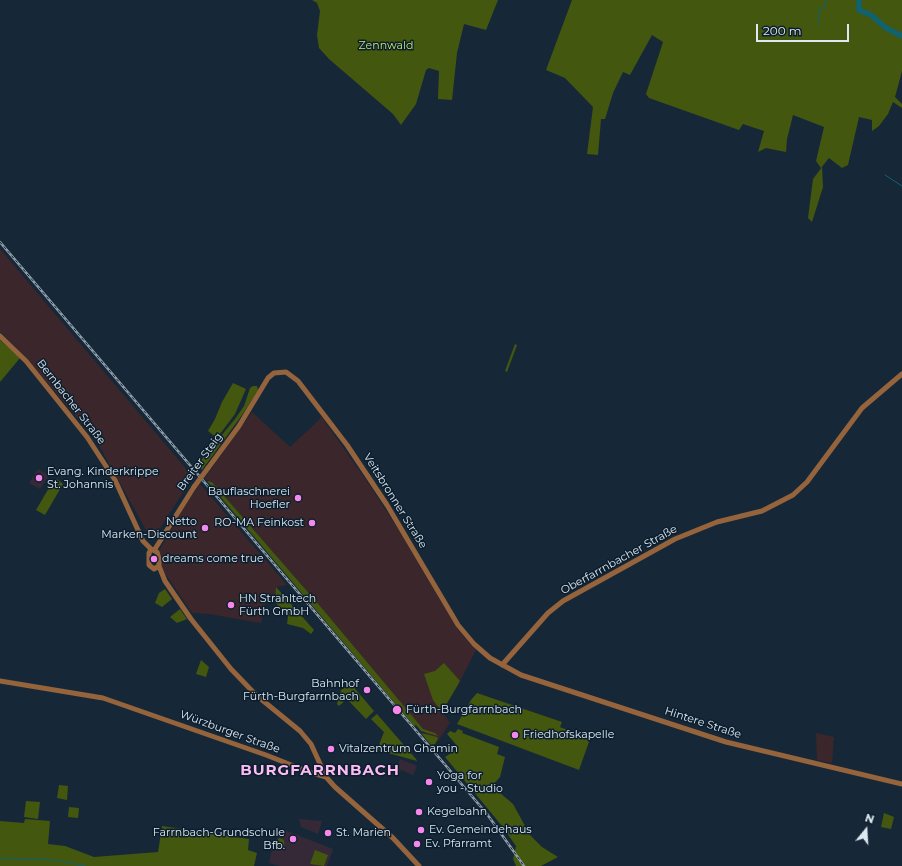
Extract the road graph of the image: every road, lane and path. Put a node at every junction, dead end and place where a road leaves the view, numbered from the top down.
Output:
1 (0, 336) edge
2 (902, 374) edge
3 (262, 387) joint
4 (153, 551) junction
5 (157, 568) junction
6 (502, 665) junction
7 (0, 681) edge
8 (326, 776) junction
9 (902, 784) edge
10 (419, 866) edge

1 - 4 street, Bernbacher Straße
2 - 6 street, Oberfarrnbacher Straße
3 - 4 street, Breiter Steig, bridge
3 - 6 street, Veitsbronner Straße
4 - 5 street
4 - 5 street
5 - 8 street
6 - 9 street, Hintere Straße
7 - 8 street, Würzburger Straße
8 - 10 street

